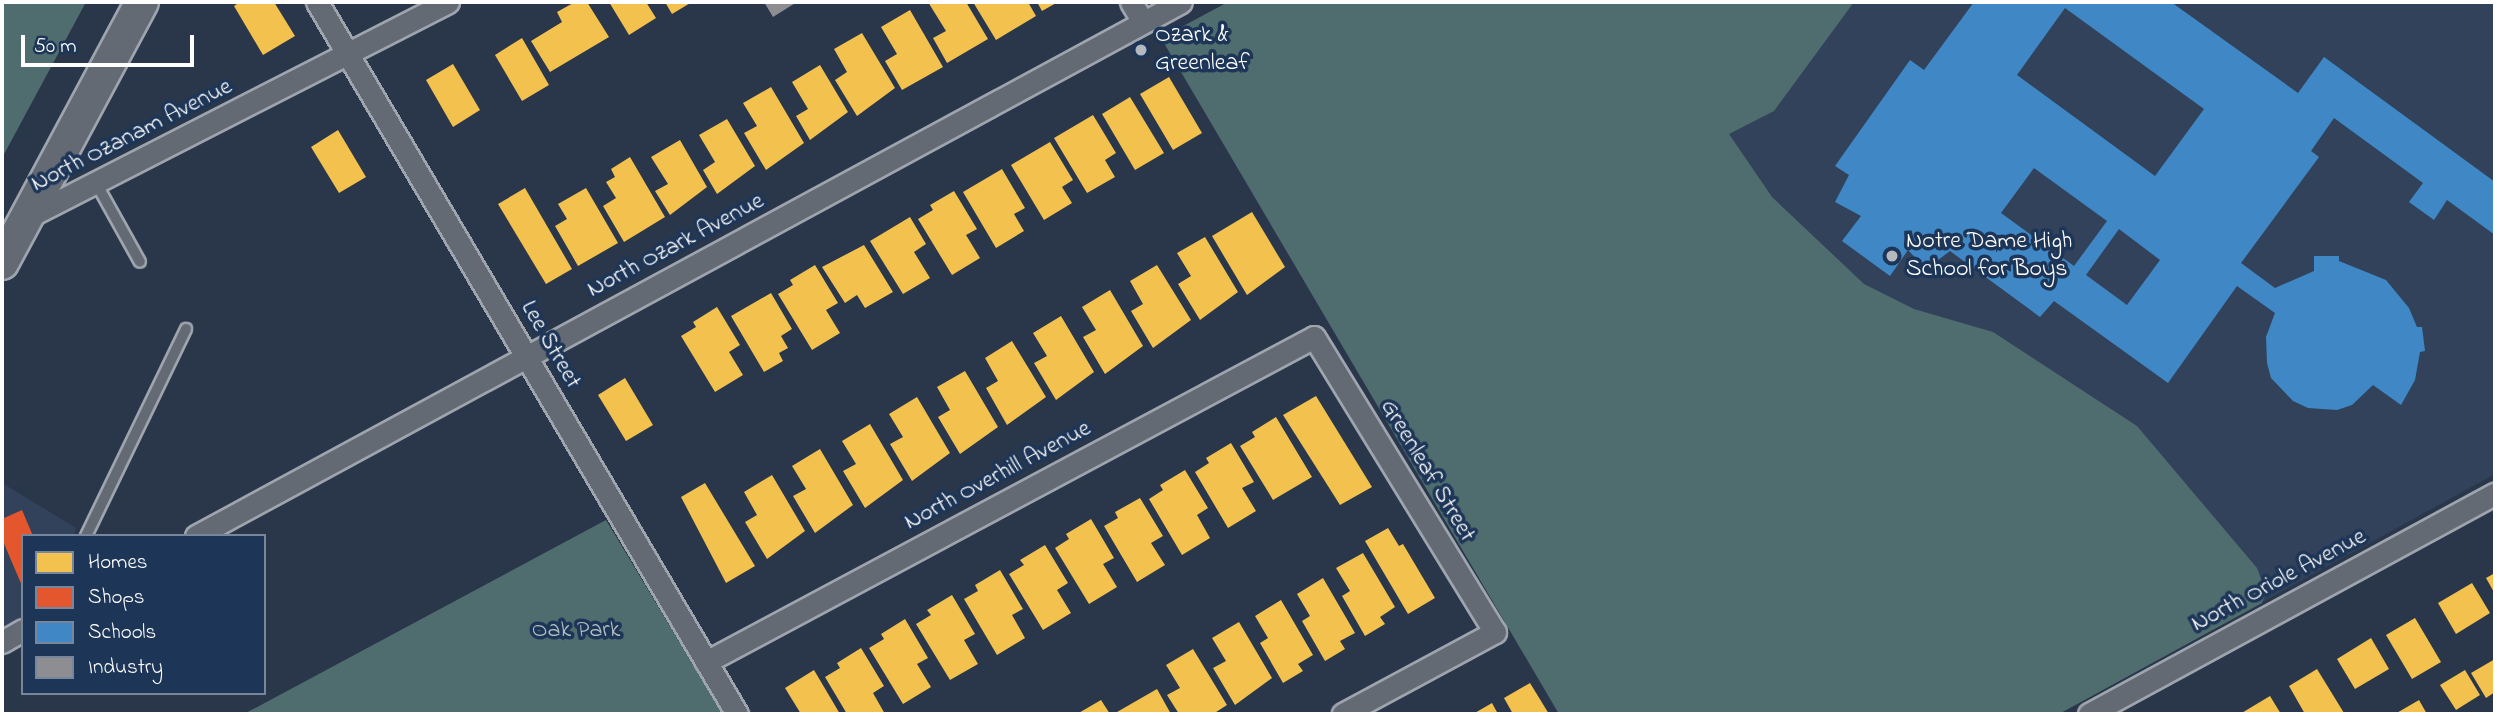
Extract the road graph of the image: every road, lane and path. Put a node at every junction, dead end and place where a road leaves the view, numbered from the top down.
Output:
1 (142, 2) edge
2 (317, 2) edge
3 (448, 2) edge
4 (1131, 2) edge
5 (1181, 2) edge
6 (1143, 22) junction
7 (349, 55) junction
8 (96, 183) junction
9 (25, 219) junction
10 (140, 262) dead end
11 (2, 263) edge
12 (186, 329) dead end
13 (1314, 337) joint
14 (526, 357) junction
15 (2495, 494) edge
16 (87, 534) edge
17 (201, 534) edge
18 (21, 631) edge
19 (2, 642) edge
20 (706, 662) junction
21 (737, 714) edge
22 (1343, 714) edge
23 (2088, 714) edge

1 - 9 main road
2 - 7 street, Lee Street
3 - 7 street, North Ozanam Avenue
4 - 6 street
5 - 6 street, North Ozark Avenue
6 - 14 street, North Ozark Avenue
7 - 8 street, North Ozanam Avenue
7 - 14 street, Lee Street
8 - 9 street, North Ozanam Avenue
8 - 10 lane
9 - 11 main road
12 - 16 lane
13 - 20 street, North Overhill Avenue
13 - 22 street, Greenleaf Street
14 - 17 street, North Ozark Avenue
14 - 20 street, Lee Street
15 - 23 street, North Oriole Avenue
18 - 19 street
20 - 21 street, Lee Street

